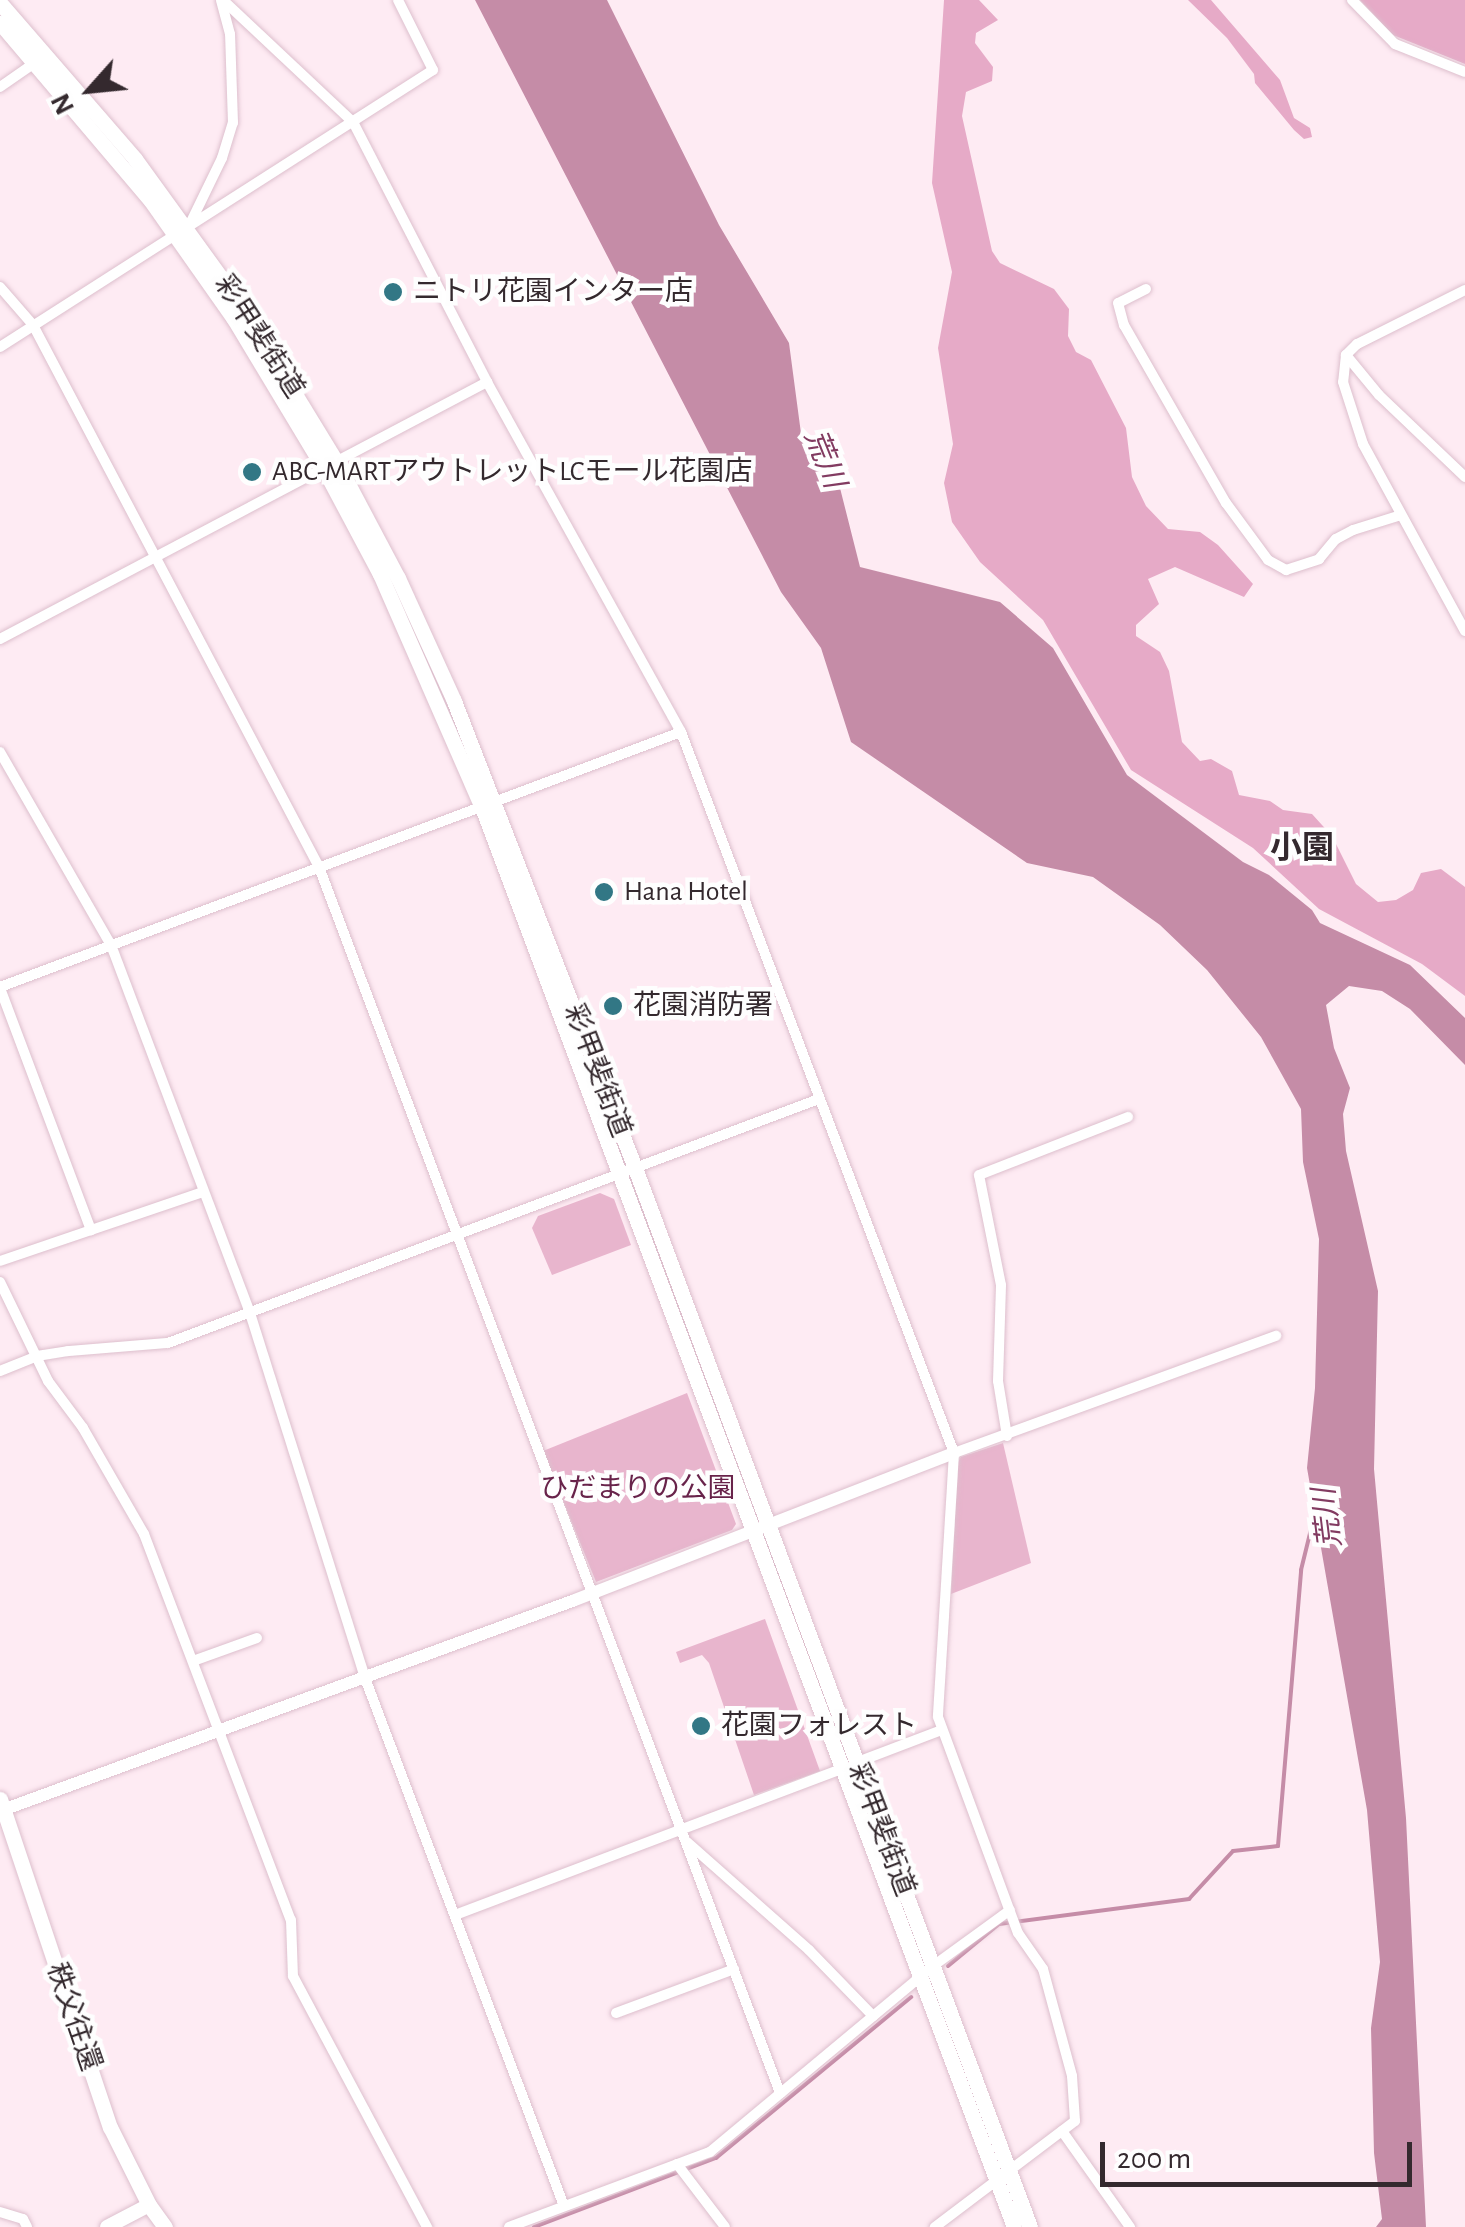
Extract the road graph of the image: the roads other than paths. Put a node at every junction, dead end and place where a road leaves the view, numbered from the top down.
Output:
1 (222, 0) edge
2 (398, 0) edge
3 (1352, 0) edge
4 (0, 2) edge
5 (0, 23) edge
6 (36, 62) junction
7 (1465, 72) edge
8 (0, 88) edge
9 (353, 122) junction
10 (182, 232) junction
11 (0, 288) edge
12 (1146, 288) dead end
13 (1465, 290) edge
14 (33, 325) junction
15 (0, 346) edge
16 (1346, 355) junction
17 (487, 382) junction
18 (330, 464) junction
19 (1465, 477) edge
20 (1398, 516) junction
21 (156, 556) junction
22 (1465, 631) edge
23 (0, 639) edge
24 (681, 732) junction
25 (0, 752) edge
26 (488, 805) junction
27 (319, 867) junction
28 (111, 945) junction
29 (0, 988) edge
30 (820, 1100) junction
31 (1128, 1117) dead end
32 (635, 1168) junction
33 (617, 1174) junction
34 (204, 1192) junction
35 (91, 1230) junction
36 (457, 1234) junction
37 (0, 1261) edge
38 (0, 1282) edge
39 (250, 1313) junction
40 (1276, 1336) dead end
41 (37, 1356) junction
42 (0, 1371) edge
43 (1007, 1436) junction
44 (954, 1453) junction
45 (760, 1530) junction
46 (592, 1594) junction
47 (257, 1638) dead end
48 (193, 1661) junction
49 (365, 1678) junction
50 (942, 1730) junction
51 (221, 1732) junction
52 (848, 1766) junction
53 (1, 1807) edge
54 (682, 1829) junction
55 (686, 1841) junction
56 (455, 1916) junction
57 (1013, 1918) junction
58 (933, 1966) junction
59 (734, 1969) junction
60 (920, 1978) junction
61 (616, 2013) dead end
62 (873, 2016) junction
63 (780, 2093) junction
64 (1062, 2132) junction
65 (677, 2164) junction
66 (1003, 2176) junction
67 (564, 2206) junction
68 (0, 2212) edge
69 (141, 2215) edge
70 (534, 2223) edge
71 (28, 2227) edge
72 (107, 2227) edge
73 (164, 2227) edge
74 (426, 2227) edge
75 (510, 2227) edge
76 (725, 2227) edge
77 (935, 2227) edge
78 (1014, 2227) edge
79 (1030, 2227) edge
80 (1130, 2227) edge

1 - 9 street
1 - 10 street
2 - 9 street
3 - 7 street
4 - 10 highway, 彩甲斐街道
5 - 6 highway, 彩甲斐街道
6 - 8 street
6 - 10 highway, 彩甲斐街道
9 - 10 street
9 - 17 street
10 - 14 street
10 - 18 highway, 彩甲斐街道
11 - 14 street
12 - 20 street
13 - 16 street
14 - 15 street
14 - 21 street
16 - 19 street
16 - 20 street
17 - 18 street
17 - 24 street
18 - 21 street
18 - 26 highway, 彩甲斐街道
20 - 22 street
21 - 23 street
21 - 27 street
24 - 26 street
24 - 30 street
25 - 28 street
26 - 27 street
26 - 32 highway, 彩甲斐街道
26 - 33 highway, 彩甲斐街道
27 - 28 street
27 - 36 street
28 - 29 street
28 - 34 street
29 - 35 street
30 - 32 street
30 - 44 street
31 - 43 street
32 - 33 street
32 - 45 highway, 彩甲斐街道
33 - 36 street
33 - 45 highway, 彩甲斐街道
34 - 35 street
34 - 39 street
35 - 37 street
36 - 39 street
36 - 46 street
38 - 41 street
39 - 41 street
39 - 49 street
40 - 43 street
41 - 42 street
41 - 48 street
43 - 44 street
44 - 45 street
44 - 50 street
45 - 46 street
45 - 52 highway, 彩甲斐街道
46 - 49 street
46 - 54 street
47 - 48 street
48 - 51 street
49 - 51 street
49 - 56 street
50 - 52 street
50 - 57 street
51 - 53 street
51 - 74 street
52 - 54 street
52 - 58 highway, 彩甲斐街道
52 - 60 highway, 彩甲斐街道
53 - 69 highway, 秩父往還
54 - 55 street
54 - 56 street
55 - 59 street
55 - 62 street
56 - 67 street
57 - 58 street
57 - 64 street
58 - 60 street
58 - 66 highway, 彩甲斐街道
59 - 61 street
59 - 63 street
60 - 62 street
60 - 66 highway, 彩甲斐街道
62 - 63 street
63 - 65 street
64 - 66 street
64 - 80 street
65 - 67 street
65 - 76 street
66 - 77 street
66 - 78 highway, 彩甲斐街道
66 - 79 highway, 彩甲斐街道
67 - 70 street
68 - 71 street
69 - 72 main road
69 - 73 highway, 秩父往還
70 - 75 street

